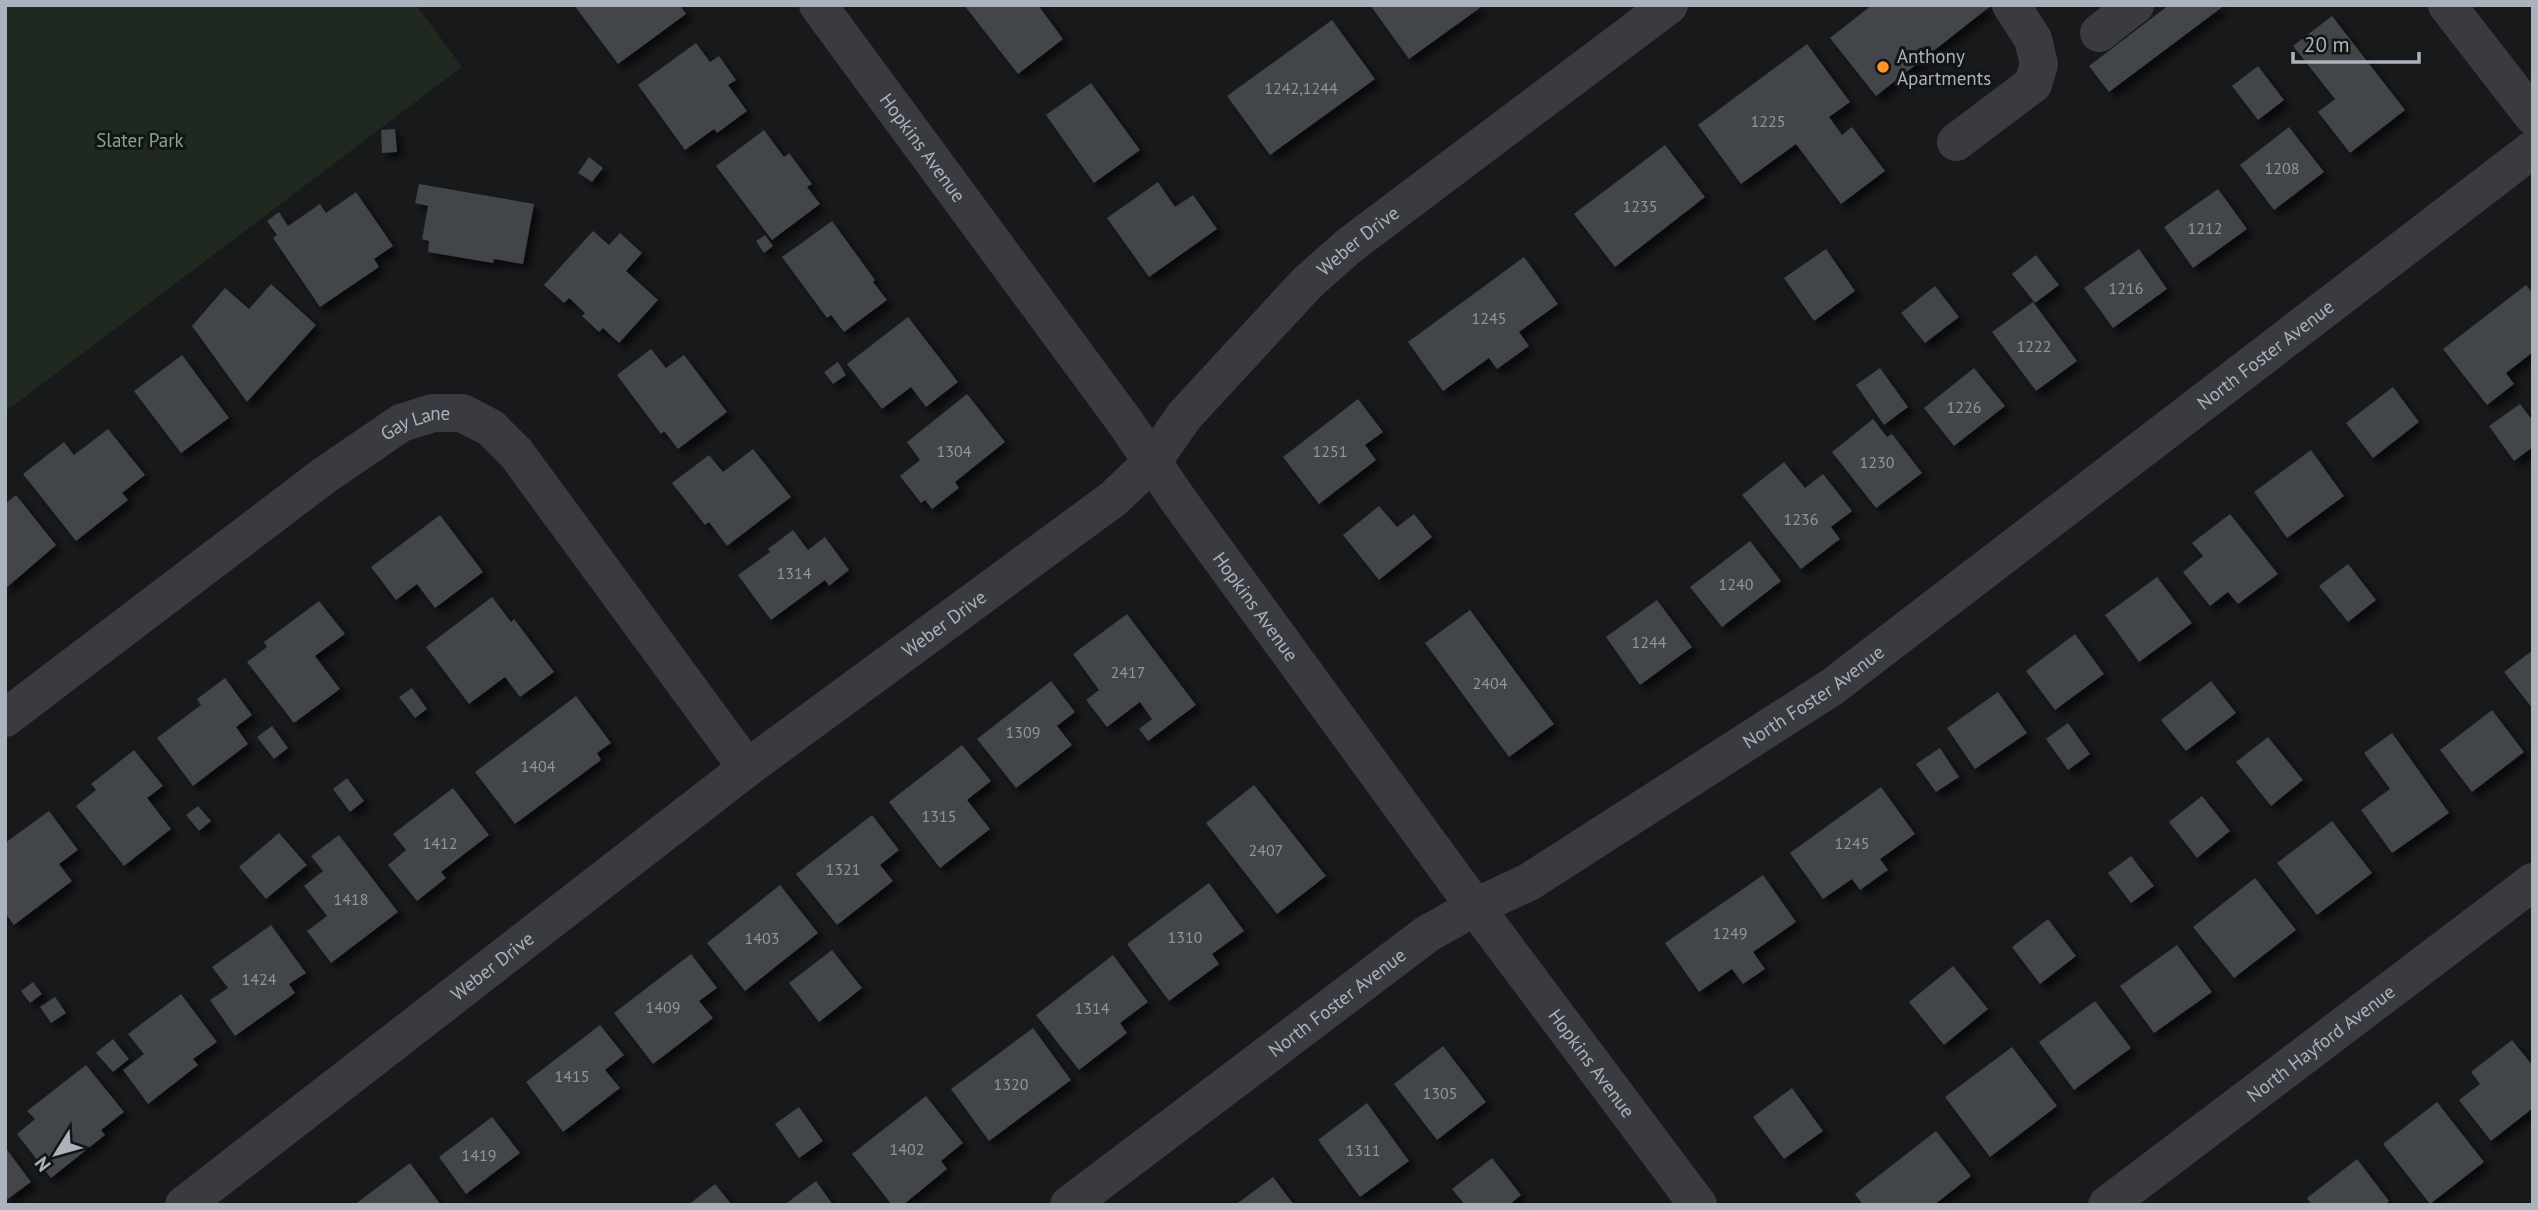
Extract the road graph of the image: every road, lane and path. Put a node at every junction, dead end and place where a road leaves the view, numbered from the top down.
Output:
1 (818, 5) edge
2 (1669, 5) edge
3 (2011, 5) edge
4 (2135, 5) edge
5 (2447, 5) edge
6 (2099, 33) dead end
7 (2533, 116) edge
8 (1956, 142) dead end
9 (2533, 149) edge
10 (1152, 462) junction
11 (5, 718) edge
12 (747, 768) junction
13 (2533, 882) edge
14 (1475, 907) junction
15 (208, 1198) edge
16 (1069, 1205) edge
17 (1698, 1205) edge
18 (2107, 1205) edge

1 - 10 street, Hopkins Avenue
2 - 10 street, Weber Drive
3 - 8 street
4 - 6 street
5 - 7 street
9 - 14 street, North Foster Avenue
10 - 12 street, Weber Drive
10 - 14 street, Hopkins Avenue
11 - 12 street, Gay Lane
12 - 15 street, Weber Drive
13 - 18 street, North Hayford Avenue
14 - 16 street, North Foster Avenue
14 - 17 street, Hopkins Avenue

